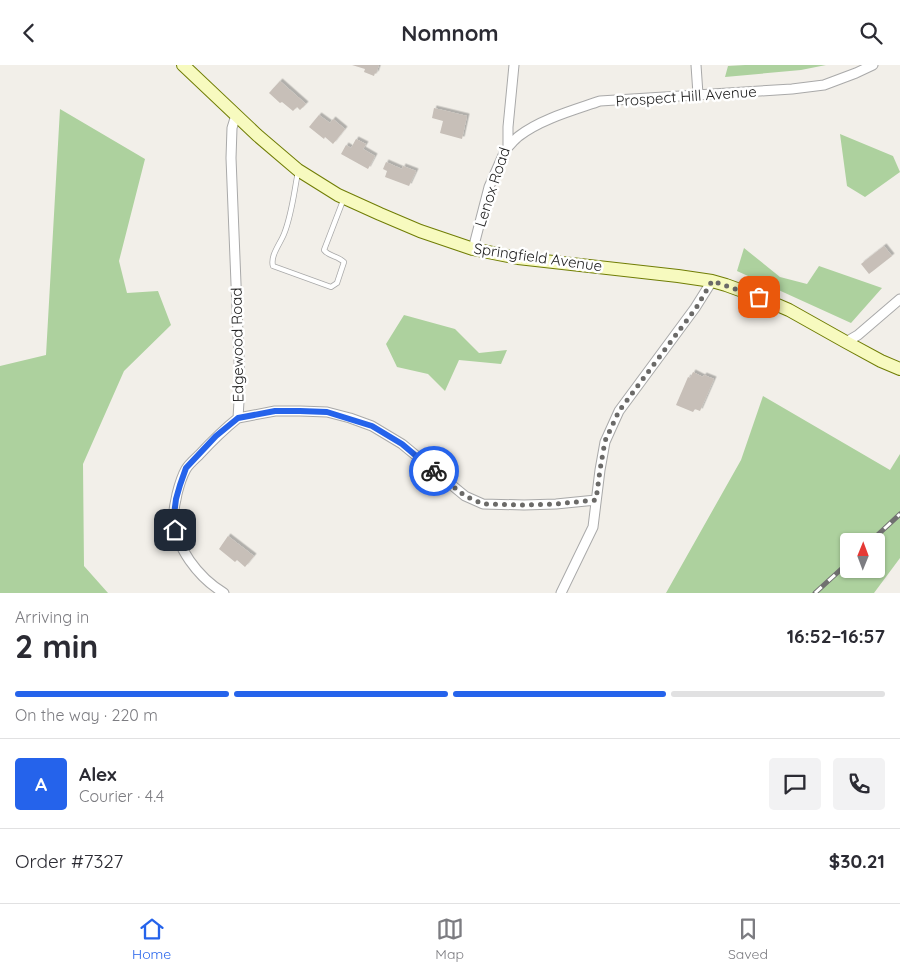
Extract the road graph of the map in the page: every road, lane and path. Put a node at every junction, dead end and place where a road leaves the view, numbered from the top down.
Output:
1 (183, 65) edge
2 (514, 65) edge
3 (696, 65) edge
4 (873, 65) edge
5 (698, 94) junction
6 (236, 115) junction
7 (508, 147) junction
8 (298, 171) junction
9 (344, 198) junction
10 (473, 249) junction
11 (712, 281) junction
12 (900, 299) edge
13 (846, 343) junction
14 (900, 369) edge
15 (238, 418) junction
16 (596, 500) junction
17 (224, 593) edge
18 (561, 593) edge

1 - 6 main road, Springfield Avenue
2 - 7 street, Lenox Road
3 - 5 street
4 - 5 street, Prospect Hill Avenue
5 - 7 street, Prospect Hill Avenue
6 - 8 main road, Springfield Avenue
6 - 15 street, Edgewood Road
7 - 10 street, Lenox Road
8 - 9 main road, Springfield Avenue
8 - 9 lane
9 - 10 main road, Springfield Avenue
10 - 11 main road, Springfield Avenue
11 - 13 main road, Springfield Avenue
11 - 16 street
12 - 13 street
13 - 14 main road, Springfield Avenue
15 - 16 street
15 - 17 street, Edgewood Road
16 - 18 street

